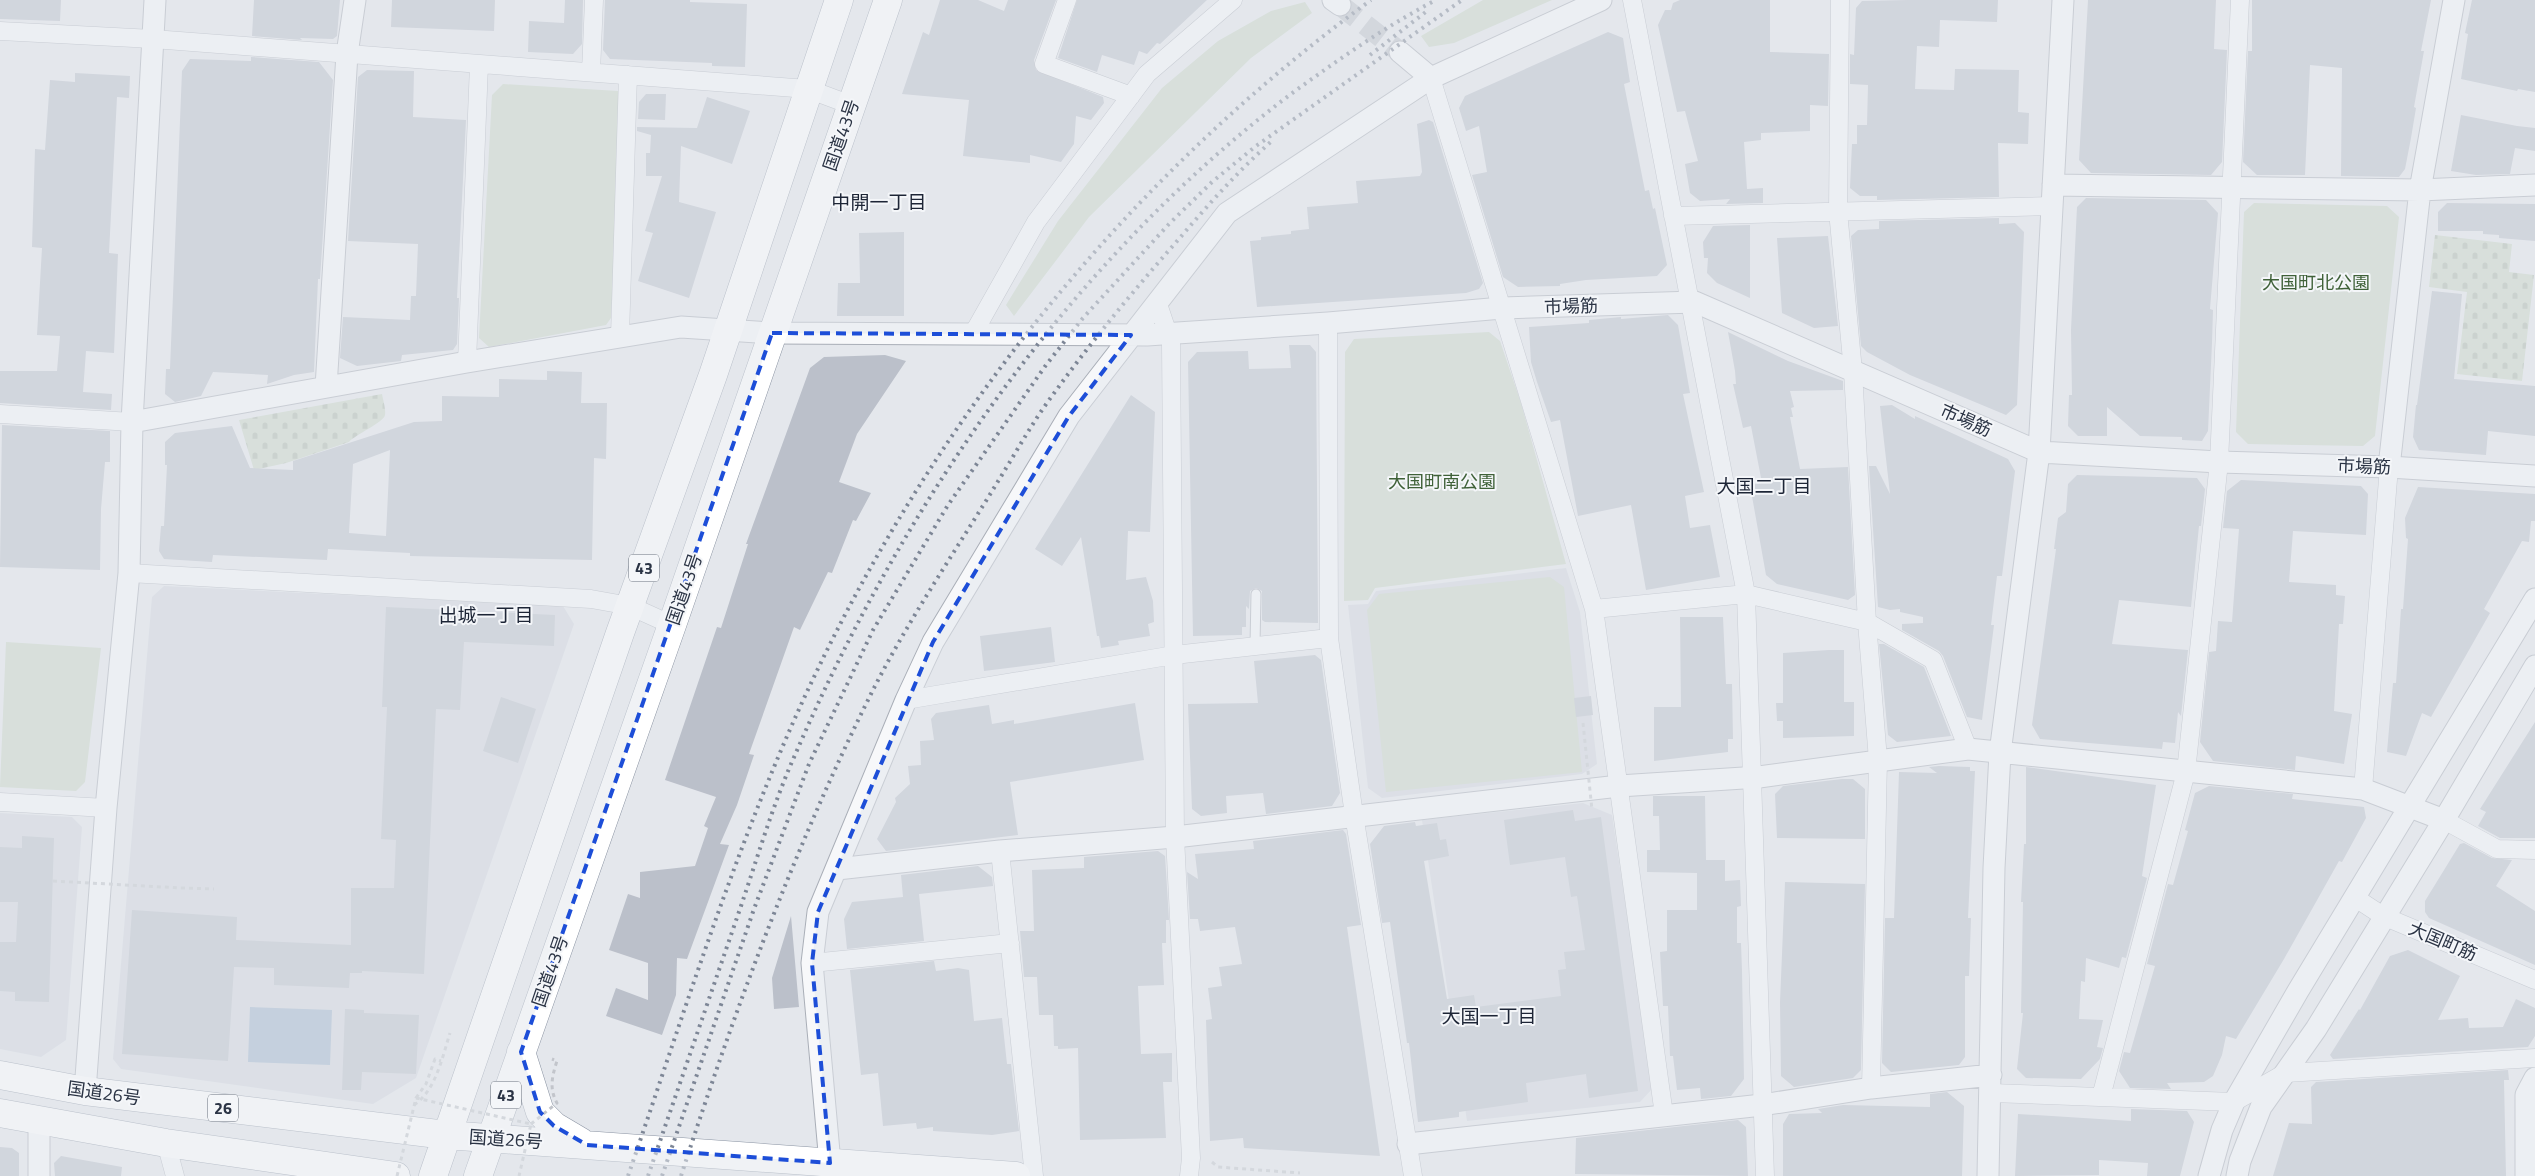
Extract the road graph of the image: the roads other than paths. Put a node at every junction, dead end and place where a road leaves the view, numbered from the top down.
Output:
1 (155, 0) edge
2 (355, 0) edge
3 (594, 0) edge
4 (839, 0) edge
5 (888, 0) edge
6 (1067, 0) edge
7 (1232, 0) edge
8 (1601, 0) edge
9 (1632, 0) edge
10 (1840, 0) edge
11 (2064, 0) edge
12 (2240, 0) edge
13 (2454, 0) edge
14 (0, 31) edge
15 (153, 40) junction
16 (1400, 52) tunnel mouth
17 (347, 54) junction
18 (479, 66) junction
19 (592, 72) junction
20 (628, 75) junction
21 (1432, 78) junction
22 (808, 89) junction
23 (1131, 96) junction
24 (851, 104) junction
25 (2535, 185) edge
26 (2232, 188) junction
27 (2420, 190) junction
28 (2053, 196) junction
29 (1838, 211) junction
30 (1673, 216) junction
31 (1157, 301) junction
32 (1690, 302) junction
33 (1502, 308) junction
34 (1328, 323) junction
35 (728, 329) junction
36 (772, 333) junction
37 (973, 334) junction
38 (1168, 334) junction
39 (1131, 335) junction
40 (620, 336) junction
41 (467, 362) junction
42 (1853, 371) junction
43 (326, 387) junction
44 (0, 414) edge
45 (132, 422) junction
46 (2039, 452) junction
47 (2219, 462) junction
48 (2389, 467) junction
49 (2535, 476) edge
50 (129, 573) junction
51 (1256, 594) dead end
52 (1746, 594) junction
53 (2535, 599) edge
54 (630, 606) junction
55 (1594, 609) junction
56 (1867, 622) junction
57 (672, 625) junction
58 (1329, 638) junction
59 (1255, 645) junction
60 (1174, 655) junction
61 (2535, 666) edge
62 (906, 700) junction
63 (1968, 749) junction
64 (2000, 753) junction
65 (1878, 760) junction
66 (2186, 772) junction
67 (1751, 777) junction
68 (1619, 786) junction
69 (2363, 789) junction
70 (0, 802) edge
71 (2410, 806) junction
72 (106, 808) junction
73 (1354, 815) junction
74 (2444, 820) junction
75 (1176, 837) junction
76 (2535, 850) edge
77 (1000, 851) junction
78 (837, 869) junction
79 (2354, 898) junction
80 (2384, 916) junction
81 (1010, 943) junction
82 (812, 963) junction
83 (2535, 980) edge
84 (521, 1052) junction
85 (2535, 1058) edge
86 (2285, 1073) junction
87 (0, 1075) edge
88 (2535, 1078) edge
89 (1991, 1084) junction
90 (1871, 1088) junction
91 (85, 1091) junction
92 (2101, 1096) junction
93 (2234, 1102) junction
94 (1762, 1105) junction
95 (0, 1113) edge
96 (1664, 1115) junction
97 (39, 1120) junction
98 (446, 1135) junction
99 (491, 1138) junction
100 (166, 1143) junction
101 (1408, 1144) junction
102 (587, 1145) junction
103 (830, 1163) junction
104 (357, 1173) edge
105 (39, 1176) edge
106 (175, 1176) edge
107 (397, 1176) edge
108 (433, 1176) edge
109 (478, 1176) edge
110 (1016, 1176) edge
111 (1034, 1176) edge
112 (1189, 1176) edge
113 (1413, 1176) edge
114 (1765, 1176) edge
115 (1988, 1176) edge
116 (2209, 1176) edge
117 (2237, 1176) edge
118 (2526, 1176) edge

1 - 15 street
2 - 17 street
3 - 19 street
4 - 22 highway, 43
5 - 24 highway, 国道43号 / 43
6 - 23 street
7 - 23 street
8 - 21 street
9 - 30 street
10 - 29 street
11 - 28 street
12 - 26 street
13 - 27 street
14 - 15 street
15 - 17 street
15 - 45 street
16 - 21 street
17 - 18 street
17 - 43 street
18 - 19 street
18 - 41 street
19 - 20 street
20 - 22 street
20 - 40 street
21 - 31 street
21 - 33 street
22 - 24 street
22 - 35 highway, 43
23 - 37 street
24 - 36 highway, 国道43号 / 43
25 - 27 street
26 - 27 street
26 - 28 street
26 - 47 street
27 - 48 street
28 - 29 street
28 - 46 street
29 - 30 street
29 - 42 street
30 - 32 street
31 - 38 street
31 - 39 street
32 - 33 street, 市場筋
32 - 42 street, 市場筋
32 - 52 street
33 - 34 street, 市場筋
33 - 55 street
34 - 38 street, 市場筋
34 - 58 street
35 - 36 street, 市場筋
35 - 40 street, 市場筋
35 - 54 highway, 43
36 - 37 street, 市場筋
36 - 57 highway, 国道43号 / 43
37 - 39 street, 市場筋
38 - 39 street, 市場筋
38 - 60 street
39 - 62 street
40 - 41 street, 市場筋
41 - 43 street, 市場筋
42 - 46 street, 市場筋
42 - 56 street
43 - 45 street, 市場筋
44 - 45 street
45 - 50 street
46 - 47 street, 市場筋
46 - 64 street
47 - 48 street, 市場筋
47 - 66 street
48 - 49 street, 市場筋
48 - 69 street
50 - 54 street
50 - 72 street
51 - 59 lane
52 - 55 street
52 - 56 street
52 - 67 street
53 - 71 street
54 - 57 street
54 - 98 highway, 43
55 - 68 street
56 - 63 street
56 - 65 street
57 - 84 highway, 国道43号 / 43
58 - 59 street
58 - 73 street
59 - 60 street
60 - 62 street
60 - 75 street
61 - 74 street
62 - 78 street
63 - 64 street
63 - 65 street
64 - 66 street
64 - 89 street
65 - 67 street
65 - 90 street
66 - 69 street
66 - 92 street
67 - 68 street
67 - 94 street
68 - 73 street
68 - 96 street
69 - 71 street
70 - 72 street
71 - 74 street
71 - 79 street
72 - 91 street
73 - 75 street
73 - 101 street
74 - 76 street
74 - 80 street
75 - 77 street
75 - 112 street
77 - 78 street
77 - 81 street
78 - 82 street
79 - 80 street, 大国町筋
79 - 93 street
80 - 83 street, 大国町筋
80 - 86 street
81 - 82 street
81 - 111 street
82 - 103 street
84 - 99 highway, 国道43号 / 43
84 - 102 highway
85 - 86 street
86 - 93 street
86 - 117 street
87 - 91 highway, 国道26号 / 26
88 - 118 street
89 - 90 street
89 - 92 street
89 - 115 street
90 - 94 street
91 - 98 highway, 国道26号 / 26
92 - 93 street
93 - 116 street
94 - 96 street
94 - 114 street
95 - 97 highway, 国道26号
96 - 101 street
97 - 100 highway, 国道26号
97 - 105 street
98 - 99 highway, 国道26号 / 26
98 - 108 highway, 43
99 - 102 highway, 国道26号 / 26
99 - 109 highway, 国道43号 / 43
100 - 104 highway, 国道26号
100 - 106 street
101 - 113 street
102 - 103 highway, 国道26号 / 26
103 - 110 highway, 国道26号 / 26
104 - 107 highway, 国道26号

